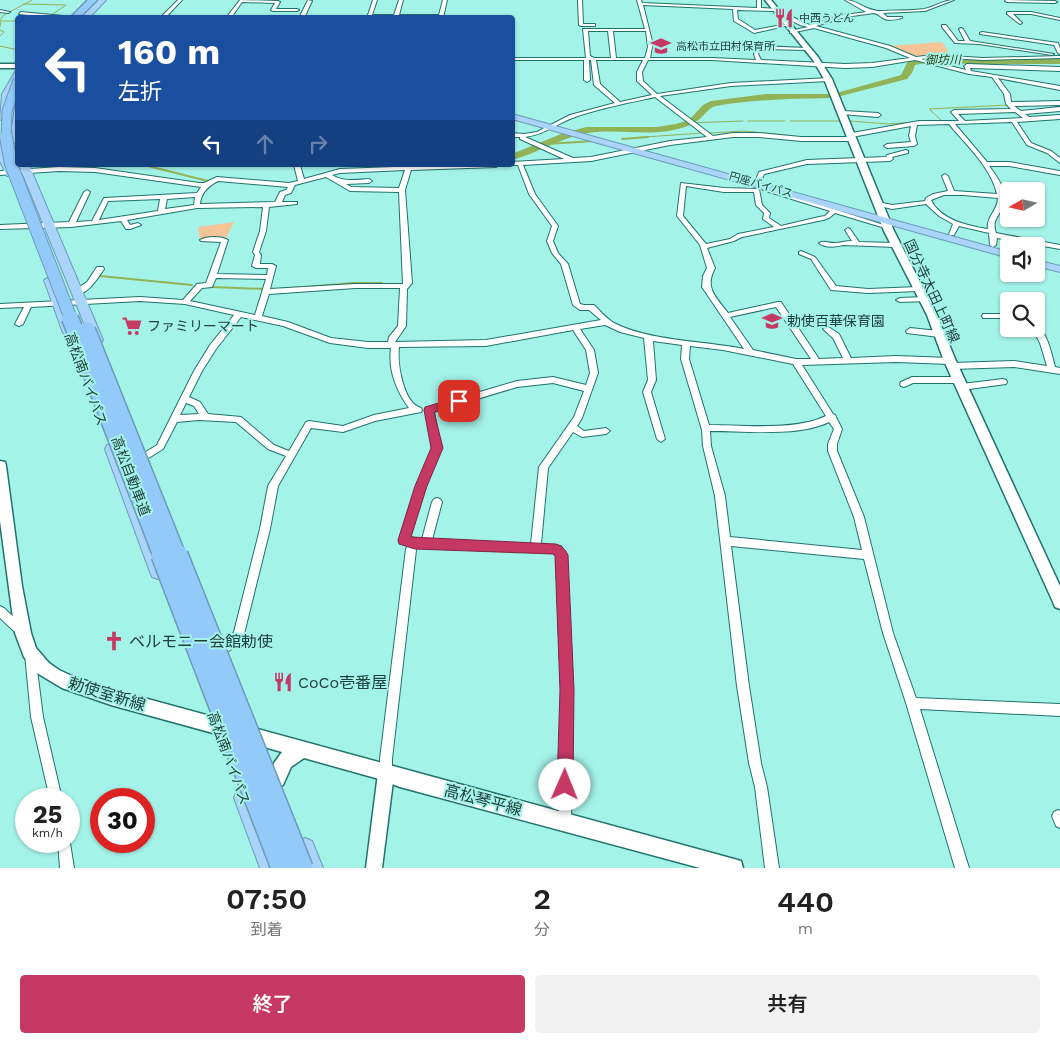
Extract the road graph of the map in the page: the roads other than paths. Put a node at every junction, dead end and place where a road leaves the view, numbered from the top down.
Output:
1 (92, 0) edge
2 (101, 0) edge
3 (180, 0) edge
4 (375, 0) edge
5 (401, 0) edge
6 (445, 0) edge
7 (580, 0) edge
8 (704, 0) edge
9 (759, 0) edge
10 (768, 0) edge
11 (847, 0) edge
12 (952, 0) edge
13 (1005, 0) edge
14 (241, 1) edge
15 (310, 1) dead end
16 (1056, 1) edge
17 (640, 2) edge
18 (708, 6) junction
19 (735, 8) junction
20 (297, 10) dead end
21 (759, 10) junction
22 (774, 10) junction
23 (0, 11) edge
24 (8, 12) dead end
25 (872, 12) junction
26 (879, 12) junction
27 (21, 13) dead end
28 (1023, 13) junction
29 (46, 15) edge
30 (74, 15) edge
31 (84, 15) edge
32 (87, 15) edge
33 (165, 15) edge
34 (230, 15) edge
35 (303, 15) edge
36 (370, 15) edge
37 (396, 15) edge
38 (441, 15) edge
39 (900, 18) dead end
40 (1060, 19) edge
41 (1020, 23) dead end
42 (595, 25) dead end
43 (812, 26) junction
44 (944, 26) dead end
45 (789, 28) junction
46 (610, 30) junction
47 (647, 30) junction
48 (961, 30) dead end
49 (982, 33) dead end
50 (959, 42) junction
51 (969, 42) junction
52 (977, 43) junction
53 (963, 48) dead end
54 (981, 48) dead end
55 (806, 49) junction
56 (985, 54) dead end
57 (1060, 55) edge
58 (648, 58) junction
59 (515, 59) edge
60 (586, 59) junction
61 (593, 59) junction
62 (614, 59) junction
63 (989, 59) junction
64 (918, 60) junction
65 (1045, 60) junction
66 (759, 62) junction
67 (966, 62) junction
68 (820, 65) junction
69 (0, 66) edge
70 (15, 66) edge
71 (1051, 68) junction
72 (1060, 69) edge
73 (994, 76) junction
74 (1060, 76) edge
75 (15, 79) edge
76 (828, 79) junction
77 (587, 80) dead end
78 (15, 88) edge
79 (1060, 88) edge
80 (656, 95) junction
81 (1060, 103) edge
82 (620, 104) junction
83 (1009, 104) junction
84 (1060, 109) edge
85 (15, 110) edge
86 (1018, 111) junction
87 (515, 112) edge
88 (843, 113) junction
89 (878, 115) dead end
90 (0, 117) edge
91 (515, 117) edge
92 (1060, 117) edge
93 (1029, 120) junction
94 (1014, 121) junction
95 (950, 123) junction
96 (964, 123) junction
97 (914, 124) junction
98 (555, 125) junction
99 (581, 133) junction
100 (515, 135) edge
101 (711, 137) junction
102 (852, 137) junction
103 (15, 139) edge
104 (15, 140) edge
105 (887, 146) dead end
106 (1, 147) edge
107 (644, 148) junction
108 (631, 150) junction
109 (906, 152) dead end
110 (862, 160) junction
111 (574, 161) junction
112 (1060, 161) edge
113 (516, 164) edge
114 (985, 164) junction
115 (298, 167) edge
116 (452, 167) edge
117 (16, 169) edge
118 (408, 169) junction
119 (1060, 173) edge
120 (330, 175) junction
121 (945, 176) dead end
122 (301, 180) junction
123 (759, 180) junction
124 (369, 181) dead end
125 (292, 184) junction
126 (204, 185) junction
127 (402, 190) junction
128 (87, 192) dead end
129 (952, 193) junction
130 (200, 195) junction
131 (1000, 196) joint
132 (164, 197) junction
133 (928, 202) junction
134 (295, 203) dead end
135 (278, 204) junction
136 (878, 204) junction
137 (1000, 204) edge
138 (266, 205) junction
139 (197, 206) junction
140 (834, 210) junction
141 (160, 212) junction
142 (123, 218) junction
143 (885, 220) junction
144 (94, 223) junction
145 (957, 223) junction
146 (71, 225) junction
147 (138, 225) dead end
148 (30, 226) junction
149 (49, 226) junction
150 (0, 227) edge
151 (780, 228) junction
152 (848, 230) dead end
153 (952, 234) junction
154 (993, 237) junction
155 (203, 240) dead end
156 (822, 243) dead end
157 (856, 243) junction
158 (1000, 243) edge
159 (896, 245) junction
160 (703, 247) junction
161 (1060, 247) edge
162 (1000, 252) edge
163 (801, 253) dead end
164 (1045, 260) edge
165 (1060, 264) edge
166 (1045, 265) edge
167 (100, 269) dead end
168 (1060, 269) edge
169 (213, 276) junction
170 (270, 277) junction
171 (405, 286) junction
172 (266, 290) junction
173 (921, 294) junction
174 (79, 297) junction
175 (900, 300) dead end
176 (58, 302) junction
177 (185, 302) junction
178 (29, 304) junction
179 (0, 306) edge
180 (240, 314) junction
181 (726, 316) junction
182 (986, 316) dead end
183 (1000, 316) edge
184 (257, 318) junction
185 (608, 322) junction
186 (19, 324) dead end
187 (575, 327) junction
188 (827, 329) dead end
189 (910, 332) dead end
190 (939, 334) junction
191 (647, 336) junction
192 (1041, 337) edge
193 (686, 344) junction
194 (393, 345) junction
195 (750, 352) junction
196 (816, 361) junction
197 (849, 361) junction
198 (796, 362) junction
199 (951, 364) junction
200 (1056, 371) edge
201 (1003, 382) dead end
202 (904, 384) dead end
203 (960, 384) junction
204 (589, 390) junction
205 (184, 398) junction
206 (415, 410) junction
207 (428, 412) junction
208 (205, 417) junction
209 (832, 417) junction
210 (174, 419) junction
211 (572, 426) junction
212 (706, 428) junction
213 (606, 431) dead end
214 (661, 439) dead end
215 (292, 455) junction
216 (144, 457) junction
217 (0, 466) edge
218 (437, 502) dead end
219 (725, 541) junction
220 (420, 544) junction
221 (536, 548) junction
222 (868, 555) junction
223 (1060, 602) edge
224 (0, 611) edge
225 (23, 633) junction
226 (224, 649) junction
227 (30, 652) junction
228 (912, 703) junction
229 (1060, 710) edge
230 (217, 726) junction
231 (261, 738) junction
232 (302, 750) junction
233 (386, 773) junction
234 (277, 779) junction
235 (53, 788) edge
236 (564, 823) junction
237 (65, 853) edge
238 (67, 868) edge
239 (270, 868) edge
240 (282, 868) edge
241 (302, 868) edge
242 (313, 868) edge
243 (374, 868) edge
244 (734, 868) edge
245 (772, 868) edge
246 (962, 868) edge

1 - 30 highway
2 - 31 highway
2 - 32 highway
3 - 33 street
4 - 36 street
5 - 37 street
6 - 38 street
7 - 42 street
8 - 18 street
9 - 21 street
10 - 22 main road, 国分寺太田上町線
11 - 25 street
12 - 26 street
13 - 16 street
13 - 28 street
14 - 20 street
14 - 34 street
15 - 35 street
17 - 18 street
17 - 47 street
18 - 19 street
19 - 21 street
19 - 45 street
21 - 22 street
22 - 43 street
22 - 45 main road, 国分寺太田上町線
23 - 24 street
25 - 26 street
25 - 43 street
26 - 39 street
27 - 29 street
28 - 40 street
28 - 41 street
43 - 45 street
43 - 64 street
44 - 50 street
45 - 55 main road, 国分寺太田上町線
46 - 47 street
46 - 61 street
46 - 62 street
47 - 58 street
48 - 51 street
49 - 57 street
50 - 51 street
50 - 53 street
51 - 52 street
52 - 54 street
52 - 57 street
55 - 66 street
55 - 68 main road, 国分寺太田上町線
56 - 63 street
57 - 65 street
58 - 62 street
58 - 66 street
58 - 80 street
59 - 60 street
60 - 61 street
60 - 77 street
61 - 62 street
61 - 82 street
63 - 65 street
63 - 67 street
64 - 67 street
64 - 67 street
64 - 68 street
65 - 71 street
66 - 68 street
67 - 71 street
67 - 73 street
68 - 76 main road, 国分寺太田上町線
69 - 70 main road
71 - 72 street
71 - 74 street
73 - 79 street
73 - 83 street
75 - 90 highway
76 - 80 street
76 - 88 main road, 国分寺太田上町線
78 - 240 highway, 高松自動車道, bridge
80 - 82 street
80 - 101 street
81 - 83 street
82 - 98 street
83 - 86 street
84 - 86 street
85 - 103 highway
86 - 93 street
86 - 96 street
87 - 98 highway, 円座バイパス
88 - 89 street
88 - 102 main road, 国分寺太田上町線
91 - 98 highway, 円座バイパス
92 - 93 street
93 - 94 street
94 - 96 street
94 - 112 street
95 - 96 street
95 - 97 street
95 - 114 street
97 - 102 street
97 - 105 street
98 - 99 highway, 円座バイパス
98 - 100 street
99 - 107 highway, 円座バイパス
99 - 108 highway, 円座バイパス
100 - 111 street
101 - 102 street
101 - 107 street
102 - 110 main road, 国分寺太田上町線
104 - 106 street
106 - 117 highway, 高松南バイパス
107 - 108 street
107 - 123 highway, 円座バイパス
108 - 111 street
108 - 140 street
108 - 143 highway, 円座バイパス
109 - 110 street
110 - 123 street
110 - 136 main road, 国分寺太田上町線
111 - 113 street
113 - 185 street
114 - 119 street
114 - 131 street
115 - 122 street
116 - 118 street
117 - 126 street
117 - 148 highway, 高松南バイパス
117 - 149 highway, 高松南バイパス
117 - 241 highway, 高松自動車道, bridge
118 - 120 street
118 - 127 street
120 - 122 street
120 - 124 street
120 - 127 street
121 - 129 street
122 - 125 street
123 - 143 highway, 円座バイパス
125 - 126 street
125 - 135 street
126 - 130 street
127 - 171 street
128 - 146 street
129 - 131 street
129 - 133 street
130 - 132 street
130 - 139 street
132 - 141 street
132 - 144 street
133 - 136 street
133 - 145 street
134 - 135 street
135 - 138 street
136 - 143 main road, 国分寺太田上町線
137 - 154 street
138 - 139 street
138 - 170 street
139 - 141 street
140 - 143 street
140 - 151 street
141 - 142 street
142 - 144 street
142 - 147 street
143 - 153 highway, 円座バイパス
143 - 159 main road, 国分寺太田上町線
143 - 162 highway, 円座バイパス
144 - 146 street
145 - 153 street
145 - 154 street
146 - 149 street
148 - 149 street
148 - 150 street
148 - 176 highway, 高松南バイパス
149 - 174 highway, 高松南バイパス
151 - 160 street
151 - 160 street
152 - 157 street
153 - 154 highway, 円座バイパス
154 - 158 highway, 円座バイパス
154 - 161 street
155 - 169 street
156 - 157 street
157 - 159 street
159 - 173 main road, 国分寺太田上町線
160 - 181 street
163 - 173 street
164 - 165 highway
166 - 168 highway
167 - 174 street
169 - 170 street
169 - 177 street
170 - 172 street
171 - 172 street
171 - 194 street
172 - 184 street
173 - 175 street
173 - 190 main road, 国分寺太田上町線
174 - 176 street
174 - 177 street
174 - 216 highway, 高松南バイパス
176 - 178 street
176 - 230 highway, 高松南バイパス
177 - 180 street
178 - 179 street
178 - 186 street
180 - 184 street
180 - 205 street
181 - 195 street
181 - 196 street
182 - 183 street
184 - 194 street
185 - 187 street
185 - 191 street
187 - 194 street
187 - 204 street
188 - 197 street
189 - 190 street
190 - 199 main road, 国分寺太田上町線
191 - 193 street
191 - 214 street
192 - 200 street
193 - 195 street
193 - 212 street
194 - 206 street
195 - 198 street
196 - 197 street
196 - 198 street
197 - 199 street
198 - 209 street
199 - 200 street
199 - 203 main road, 国分寺太田上町線
201 - 203 street
202 - 203 street
203 - 223 main road, 国分寺太田上町線
204 - 207 street
204 - 211 street
205 - 208 street
205 - 210 street
206 - 207 street
206 - 215 street
207 - 220 street
208 - 210 street
208 - 215 street
209 - 212 street
209 - 222 street
210 - 216 street
211 - 213 street
211 - 221 street
212 - 219 street
215 - 226 street
216 - 226 highway, 高松南バイパス
217 - 225 main road, 勅使室新線
218 - 220 street
219 - 222 street
219 - 245 street
220 - 221 street
220 - 233 street
221 - 236 street
222 - 228 street
224 - 225 street
225 - 227 main road, 勅使室新線
226 - 231 highway, 高松南バイパス
227 - 230 main road, 勅使室新線
227 - 235 street
228 - 229 street
228 - 246 street
230 - 231 main road, 勅使室新線
230 - 239 highway, 高松南バイパス
231 - 232 main road, 高松琴平線
231 - 234 highway, 高松南バイパス
232 - 233 main road, 高松琴平線
232 - 234 main road
233 - 236 main road, 高松琴平線
233 - 243 street
234 - 242 highway, 高松南バイパス
236 - 244 main road, 高松琴平線
237 - 238 street

